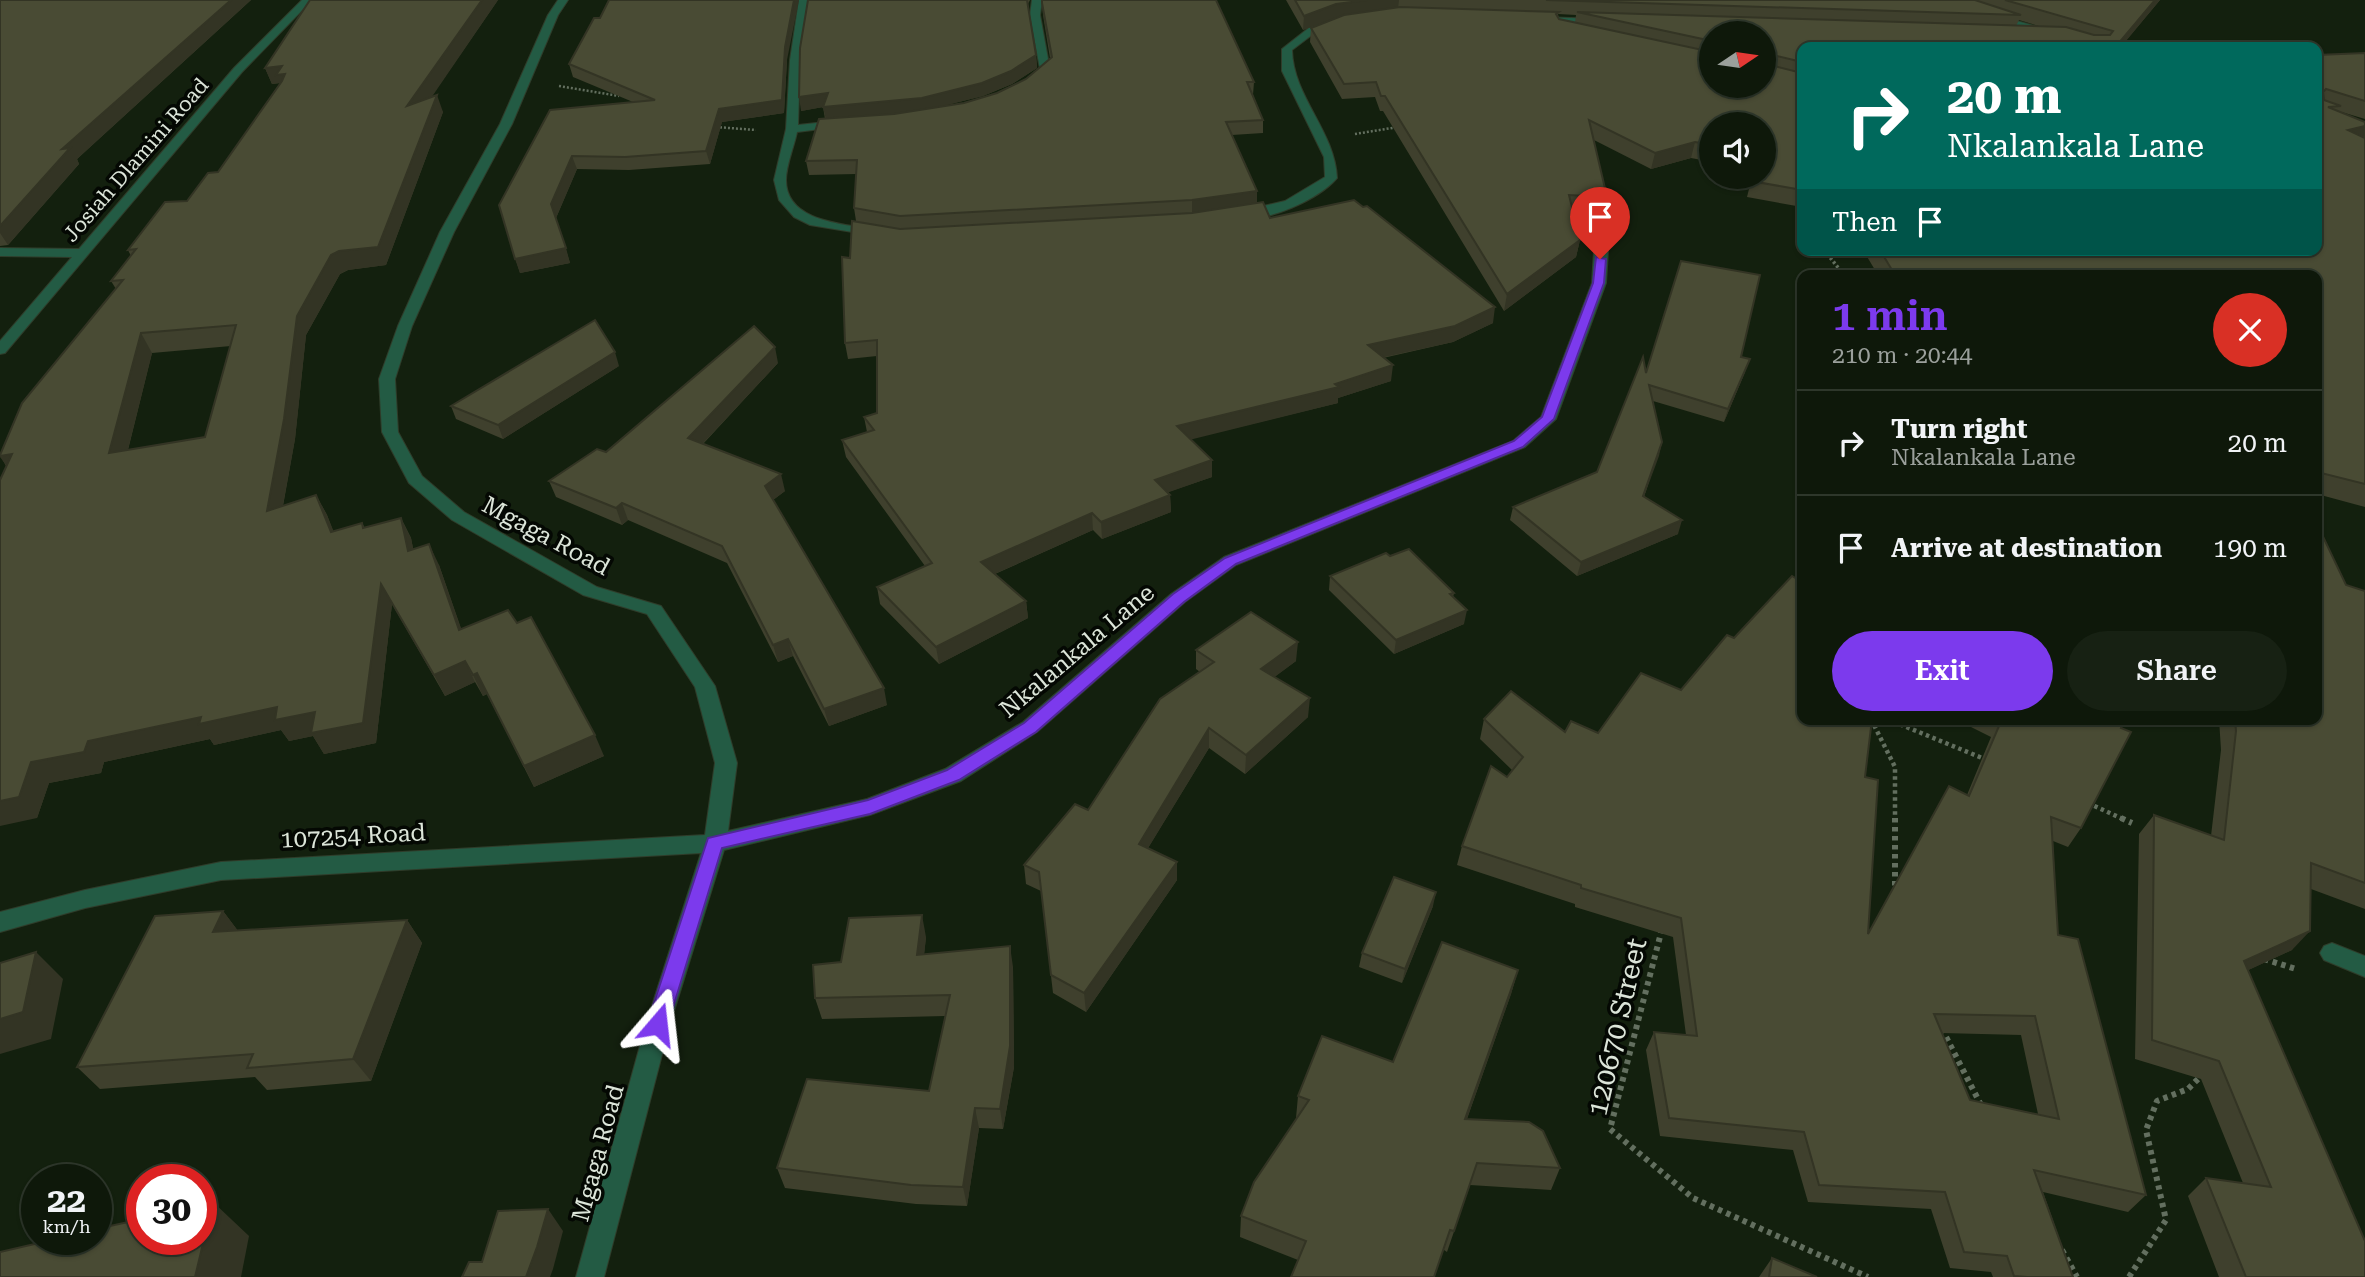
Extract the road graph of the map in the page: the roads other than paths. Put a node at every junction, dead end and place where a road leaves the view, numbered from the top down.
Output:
1 (307, 0) edge
2 (563, 0) edge
3 (804, 0) edge
4 (1037, 0) edge
5 (1984, 15) edge
6 (1344, 22) edge
7 (1613, 22) edge
8 (1581, 33) edge
9 (2014, 36) edge
10 (2060, 36) junction
11 (2081, 42) edge
12 (1016, 92) edge
13 (854, 122) edge
14 (792, 129) junction
15 (1232, 216) edge
16 (1602, 234) dead end
17 (891, 236) edge
18 (0, 253) edge
19 (81, 253) junction
20 (0, 350) edge
21 (715, 843) junction
22 (0, 922) edge
23 (2332, 953) road end
24 (2365, 967) edge
25 (590, 1277) edge

1 - 19 street, Josiah Dlamini Road
2 - 21 street, Mgaga Road
3 - 14 street
4 - 12 street
5 - 10 street
6 - 15 street
7 - 8 street
9 - 10 street
10 - 11 street
13 - 14 street
14 - 17 street
16 - 21 street, Nkalankala Lane
18 - 19 street
19 - 20 street, Josiah Dlamini Road
21 - 22 street, 107254 Road
21 - 25 street, Mgaga Road
23 - 24 street

